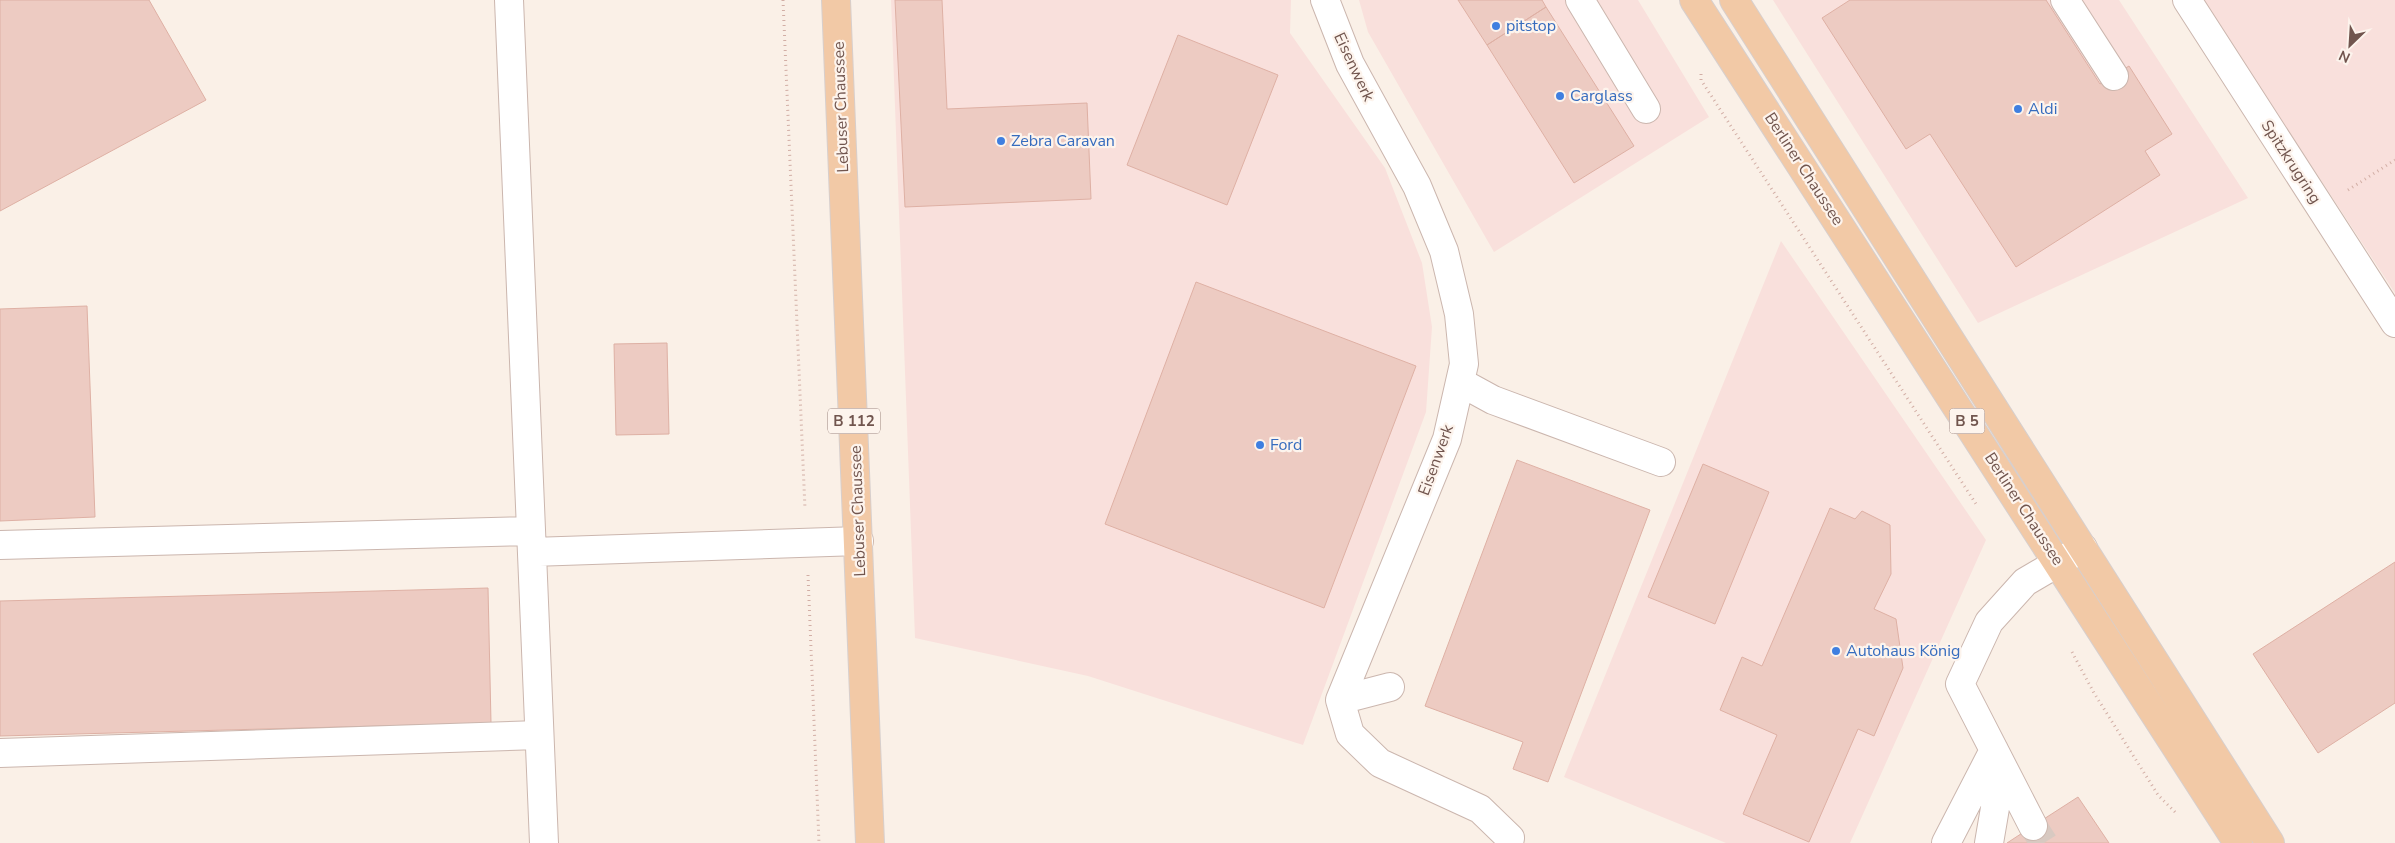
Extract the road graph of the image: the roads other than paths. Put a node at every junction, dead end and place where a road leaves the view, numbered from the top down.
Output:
1 (508, 0) edge
2 (836, 0) edge
3 (1324, 0) edge
4 (1580, 0) edge
5 (1694, 0) edge
6 (1734, 0) edge
7 (2065, 0) edge
8 (2188, 0) edge
9 (2114, 76) dead end
10 (1646, 109) dead end
11 (2395, 323) edge
12 (1460, 382) junction
13 (1661, 462) dead end
14 (859, 541) junction
15 (531, 542) junction
16 (0, 545) edge
17 (2082, 548) junction
18 (2058, 562) junction
19 (1390, 688) dead end
20 (1340, 700) junction
21 (539, 735) junction
22 (0, 753) edge
23 (1998, 759) junction
24 (2033, 826) tunnel mouth
25 (544, 843) edge
26 (870, 843) edge
27 (1509, 843) edge
28 (1946, 843) edge
29 (1989, 843) edge
30 (2238, 843) edge
31 (2270, 843) edge

1 - 15 street
2 - 14 main road, Lebuser Chaussee / B 112
3 - 12 street, Eisenwerk
4 - 10 street
5 - 18 main road, Berliner Chaussee / B 5
6 - 17 main road, Berliner Chaussee / B 5
7 - 9 street
8 - 11 street, Spitzkrugring
12 - 13 street
12 - 20 street, Eisenwerk
14 - 15 street
14 - 26 main road, Lebuser Chaussee / B 112
15 - 16 street
15 - 21 street
17 - 18 street
17 - 31 main road, Berliner Chaussee / B 5
18 - 23 street
18 - 30 main road, Berliner Chaussee / B 5
19 - 20 street
20 - 27 street
21 - 22 street
21 - 25 street
23 - 24 street
23 - 28 street
23 - 29 street

